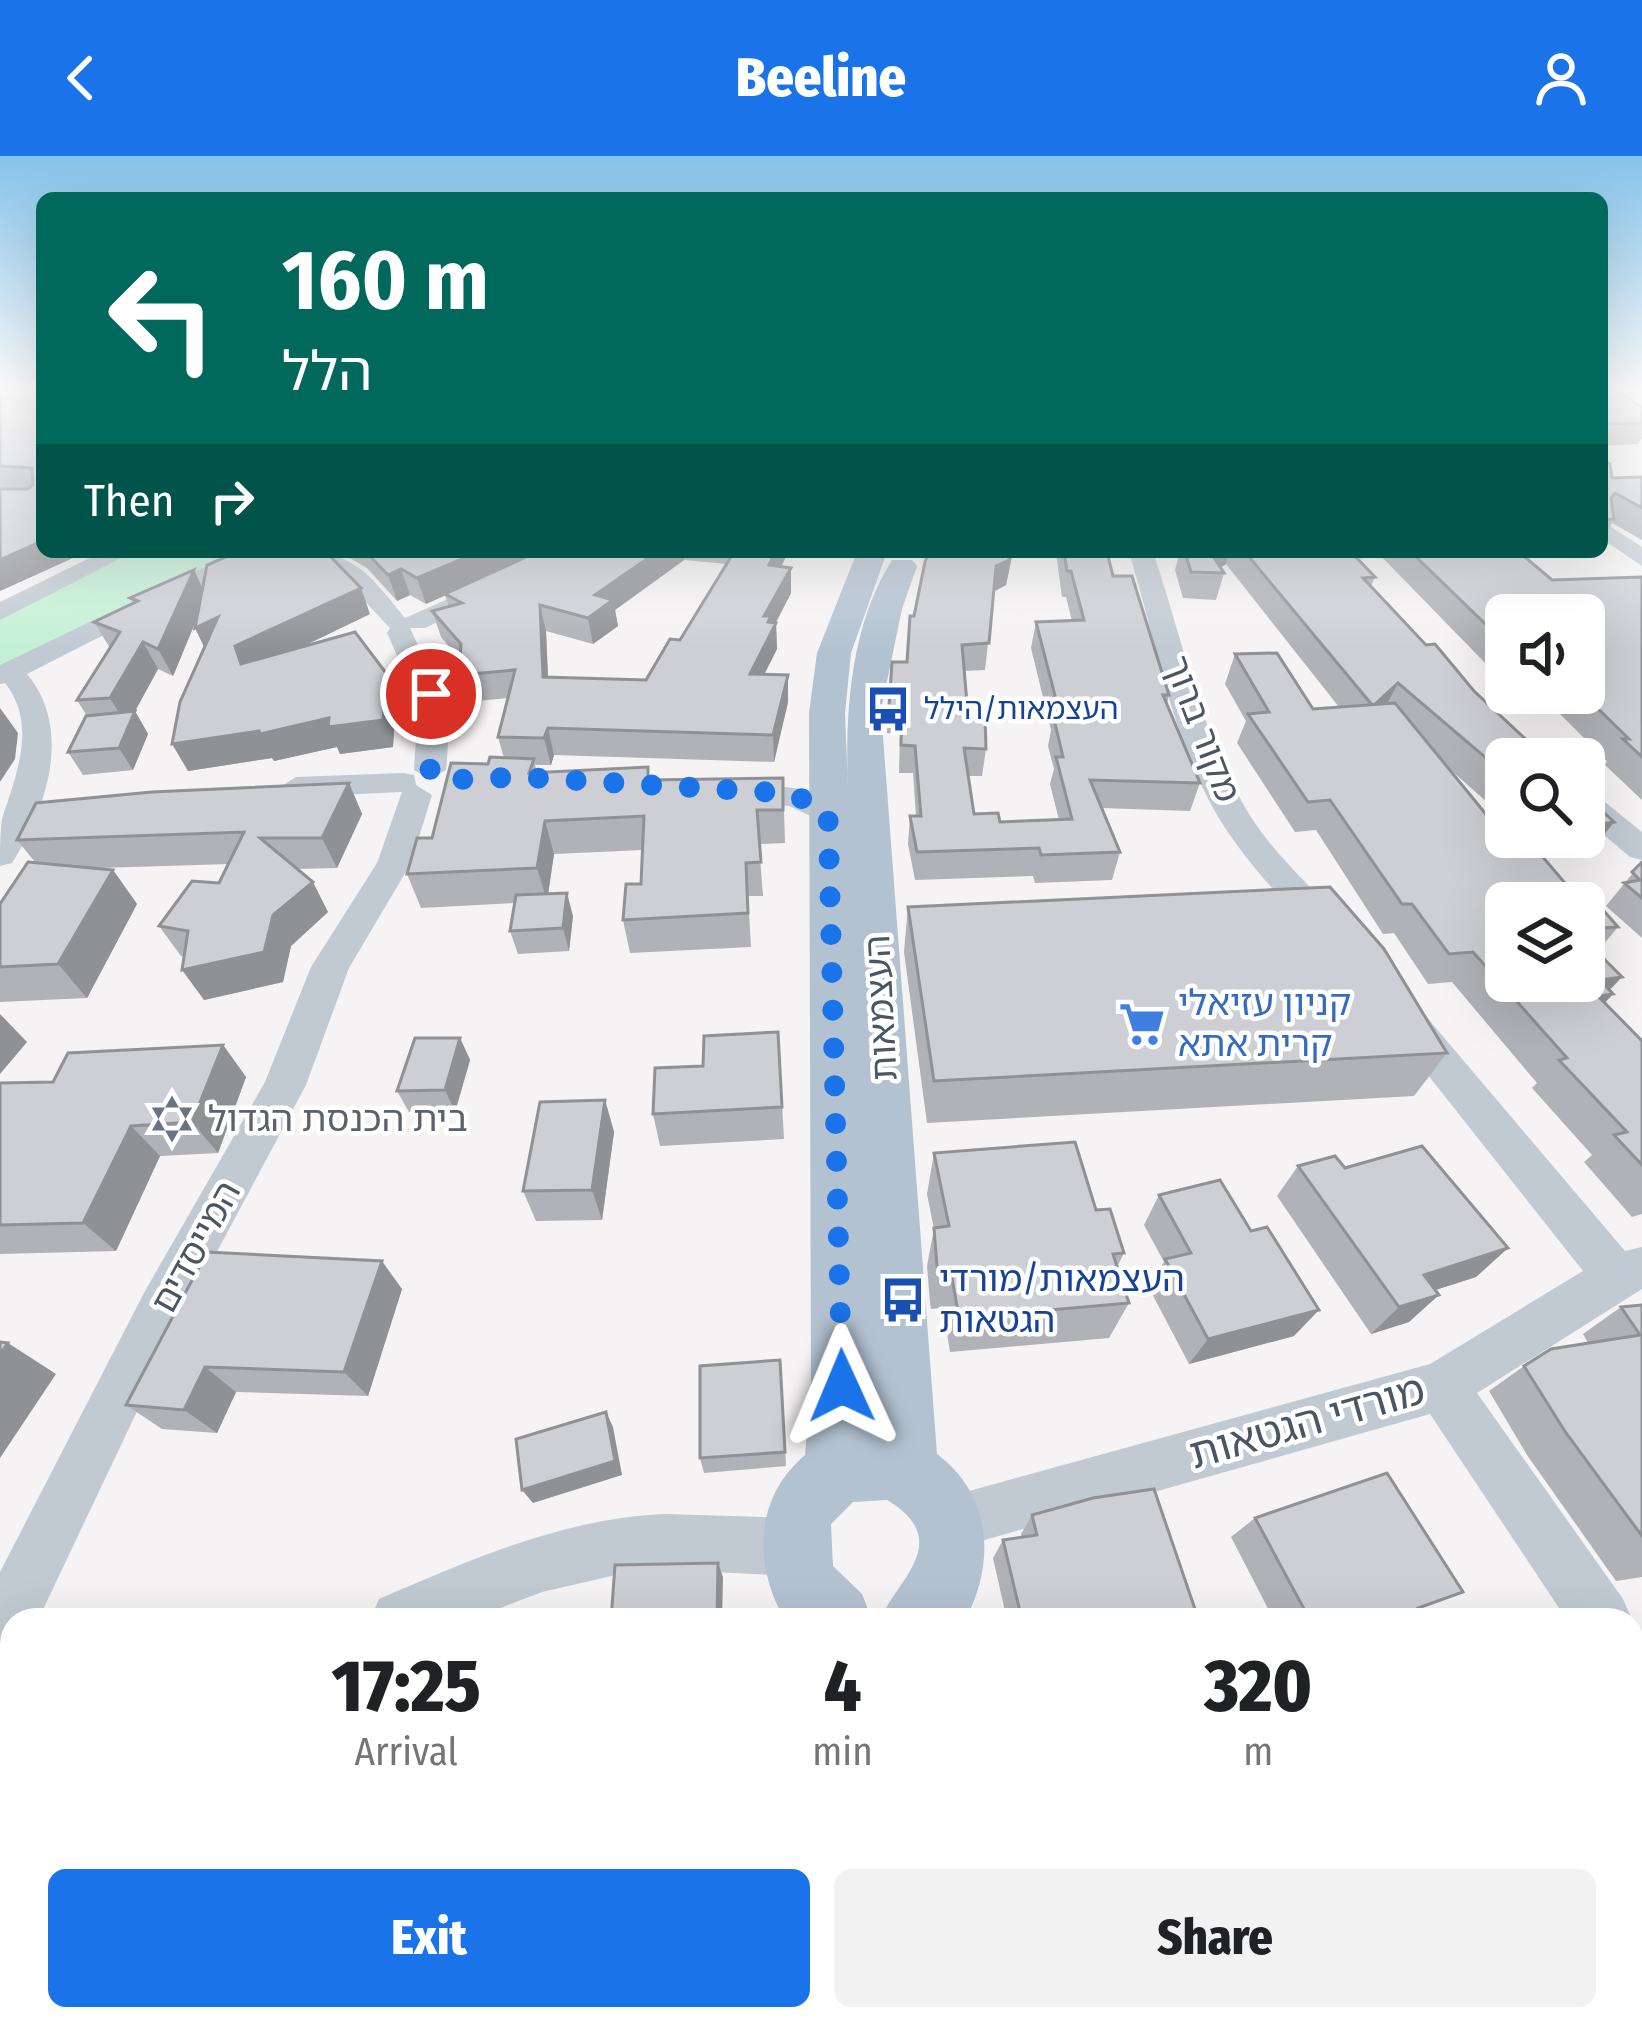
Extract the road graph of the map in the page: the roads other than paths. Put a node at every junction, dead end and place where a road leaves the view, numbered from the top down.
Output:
1 (1608, 533) edge
2 (109, 558) edge
3 (243, 558) edge
4 (329, 558) edge
5 (560, 558) edge
6 (870, 558) edge
7 (905, 558) edge
8 (1143, 558) edge
9 (1642, 559) edge
10 (0, 612) edge
11 (404, 625) junction
12 (5, 674) edge
13 (827, 760) junction
14 (433, 781) junction
15 (700, 788) edge
16 (260, 790) edge
17 (768, 792) junction
18 (828, 814) junction
19 (60, 816) edge
20 (1605, 818) edge
21 (20, 822) junction
22 (1642, 849) edge
23 (0, 855) edge
24 (1356, 958) edge
25 (1385, 994) edge
26 (1629, 1272) edge
27 (1441, 1386) junction
28 (905, 1471) junction
29 (837, 1472) junction
30 (949, 1522) junction
31 (817, 1598) edge
32 (13, 1608) edge
33 (429, 1608) edge
34 (930, 1608) edge
35 (1594, 1608) edge

1 - 9 street
2 - 10 street
3 - 12 street
4 - 11 street, המייסדים
5 - 11 street
6 - 13 main road, העצמאות
7 - 28 main road, העצמאות
8 - 24 street, מקור ברוך
11 - 14 street, המייסדים
12 - 21 street
13 - 17 street
13 - 18 main road, העצמאות
14 - 16 street
14 - 32 street, המייסדים
15 - 17 street
17 - 18 street
18 - 29 main road, העצמאות
19 - 21 street
20 - 22 street
21 - 23 street
25 - 26 street
26 - 27 street, מורדי הגטאות
27 - 30 street, מורדי הגטאות
27 - 35 street
28 - 29 main road
28 - 30 main road
29 - 31 main road
30 - 34 main road
31 - 33 street

